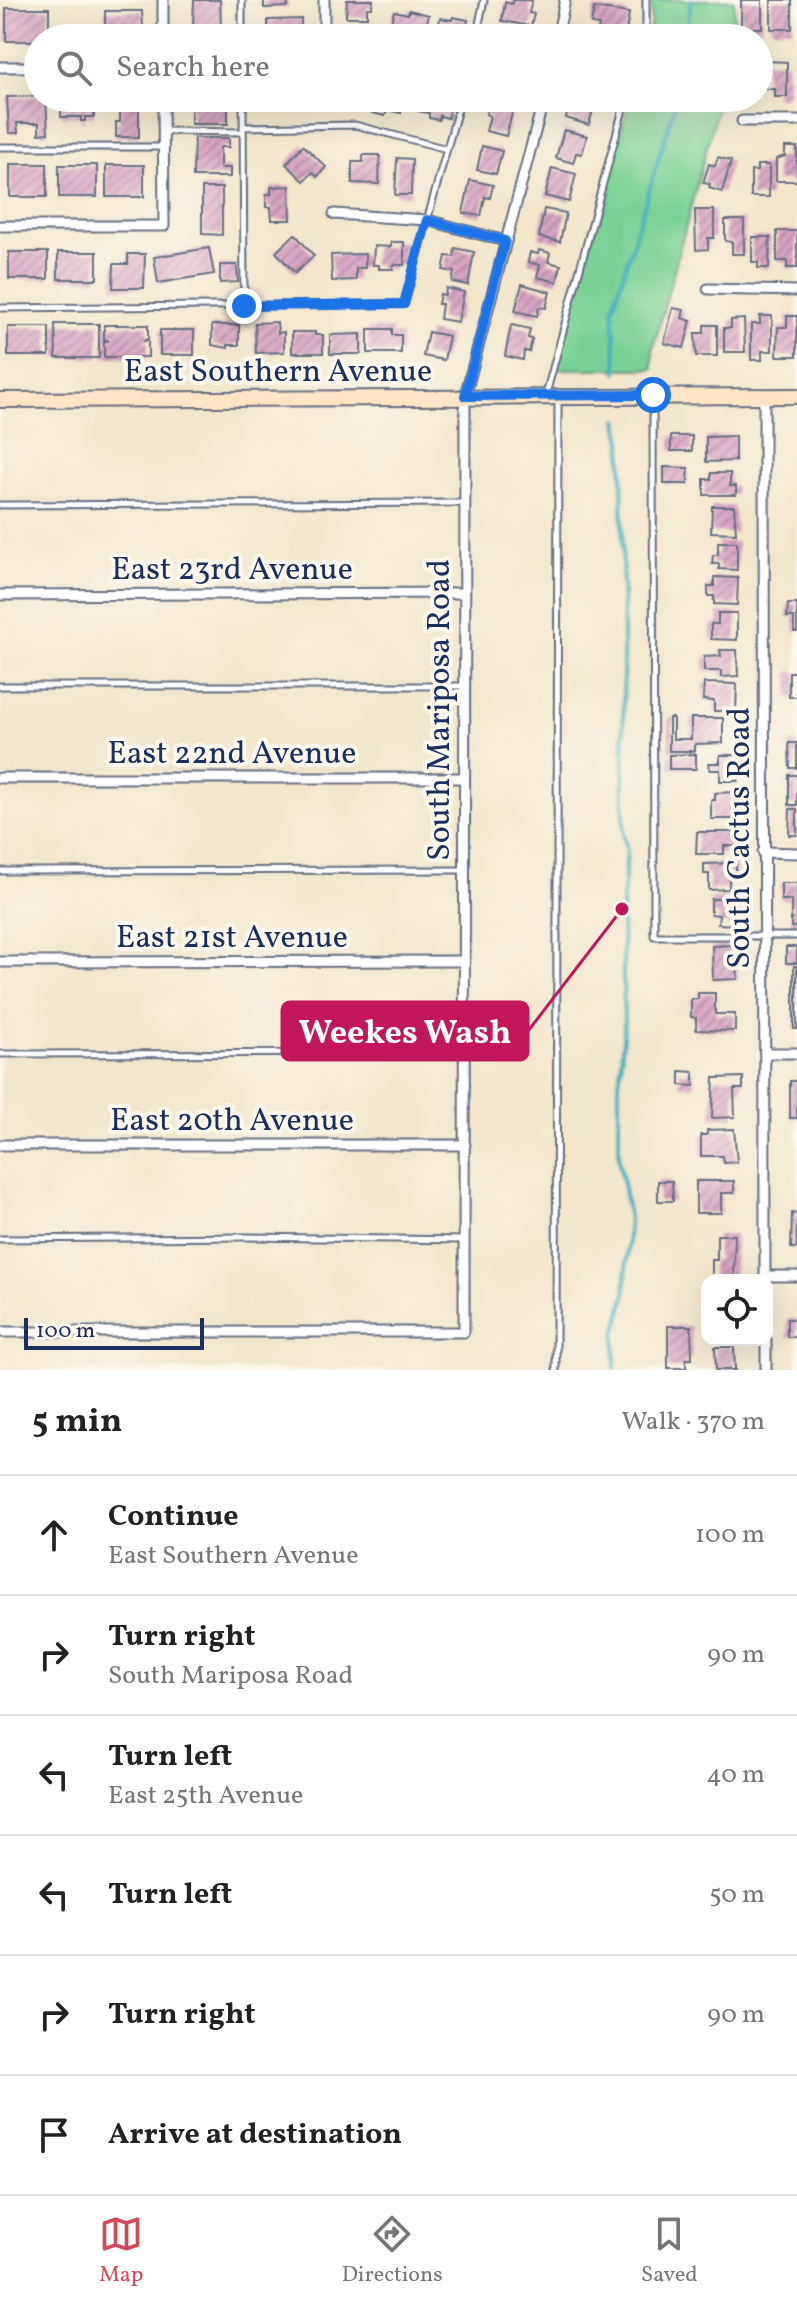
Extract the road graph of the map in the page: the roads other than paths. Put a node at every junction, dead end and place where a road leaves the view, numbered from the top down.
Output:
1 (163, 0) edge
2 (242, 0) edge
3 (324, 0) edge
4 (484, 0) edge
5 (565, 0) edge
6 (646, 0) edge
7 (163, 24) edge
8 (242, 24) edge
9 (324, 24) edge
10 (479, 24) edge
11 (560, 24) edge
12 (646, 24) edge
13 (0, 67) edge
14 (24, 67) edge
15 (163, 112) edge
16 (243, 112) edge
17 (457, 112) edge
18 (540, 112) edge
19 (623, 112) edge
20 (742, 121) dead end
21 (797, 121) edge
22 (243, 130) junction
23 (163, 131) junction
24 (0, 147) edge
25 (164, 147) junction
26 (447, 149) junction
27 (334, 214) dead end
28 (427, 220) junction
29 (0, 226) edge
30 (505, 241) junction
31 (708, 289) dead end
32 (797, 291) edge
33 (244, 306) junction
34 (0, 308) edge
35 (552, 395) junction
36 (653, 395) junction
37 (465, 396) junction
38 (764, 396) junction
39 (797, 396) edge
40 (0, 400) edge
41 (464, 503) junction
42 (0, 505) edge
43 (464, 593) junction
44 (0, 595) edge
45 (0, 686) edge
46 (464, 686) junction
47 (0, 778) edge
48 (463, 778) junction
49 (763, 852) junction
50 (797, 853) edge
51 (464, 870) junction
52 (0, 871) edge
53 (764, 936) junction
54 (797, 936) edge
55 (464, 961) junction
56 (0, 962) edge
57 (465, 1053) junction
58 (765, 1053) junction
59 (797, 1053) edge
60 (0, 1054) edge
61 (0, 1145) edge
62 (465, 1145) junction
63 (0, 1239) edge
64 (465, 1240) junction
65 (765, 1274) edge
66 (797, 1276) edge
67 (773, 1278) edge
68 (0, 1332) edge
69 (766, 1346) edge
70 (556, 1370) edge
71 (766, 1370) edge

1 - 7 street
2 - 8 lane
3 - 9 street
4 - 10 lane
5 - 11 street
6 - 12 lane
13 - 14 street
15 - 23 street
16 - 22 lane
17 - 26 lane
18 - 30 street, South Mariposa Road
19 - 35 lane
20 - 21 street
22 - 23 lane
22 - 26 lane
22 - 33 lane
23 - 25 street
24 - 25 lane
25 - 29 street
26 - 28 lane
27 - 28 street
28 - 30 street
28 - 33 lane
30 - 37 street, South Mariposa Road
31 - 32 street
33 - 34 lane
35 - 36 main road, East Southern Avenue
35 - 37 main road, East Southern Avenue
35 - 70 lane
36 - 38 main road, East Southern Avenue
36 - 53 lane
37 - 40 main road, East Southern Avenue
37 - 41 street, South Mariposa Road
38 - 39 main road, East Southern Avenue
38 - 49 street, South Cactus Road
41 - 42 lane
41 - 43 street, South Mariposa Road
43 - 44 street, East 23rd Avenue
43 - 46 street, South Mariposa Road
45 - 46 lane
46 - 48 street, South Mariposa Road
47 - 48 street, East 22nd Avenue
48 - 51 street, South Mariposa Road
49 - 50 street
49 - 53 street, South Cactus Road
51 - 52 lane
51 - 55 street, South Mariposa Road
53 - 54 lane
53 - 58 street, South Cactus Road
55 - 56 street, East 21st Avenue
55 - 57 street, South Mariposa Road
57 - 60 lane
57 - 62 street, South Mariposa Road
58 - 59 street
58 - 65 street, South Cactus Road
61 - 62 street, East 20th Avenue
62 - 64 street, South Mariposa Road
63 - 64 lane
64 - 68 street, South Mariposa Road
66 - 67 street
69 - 71 street

